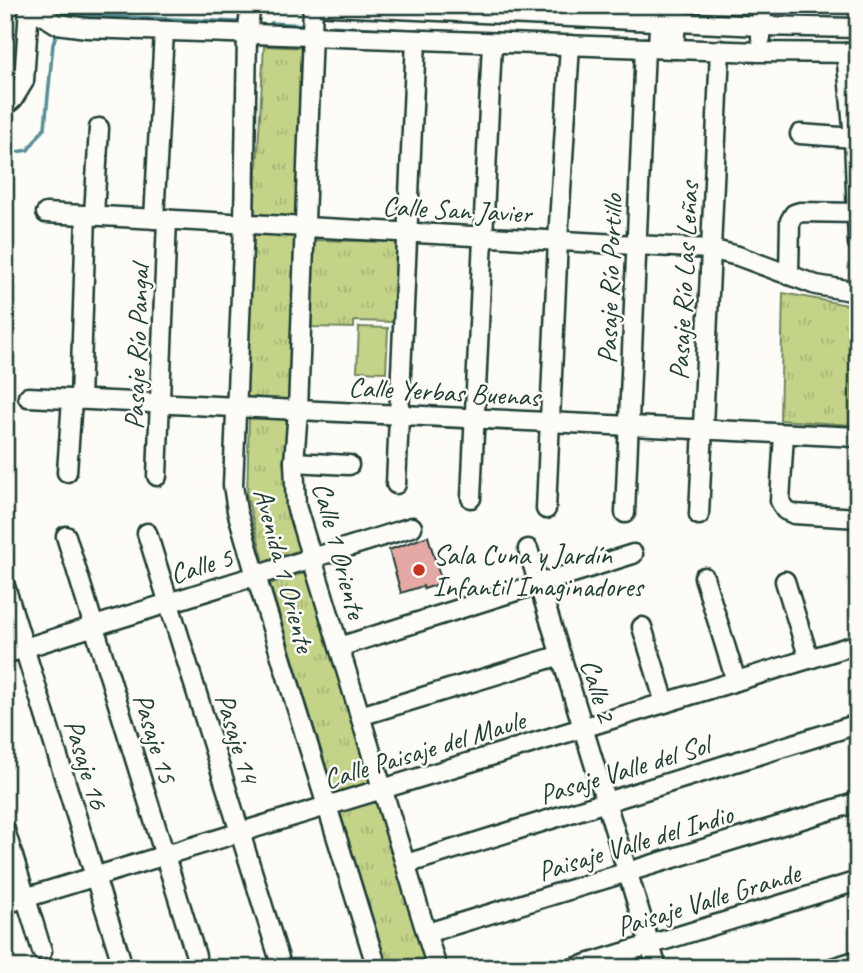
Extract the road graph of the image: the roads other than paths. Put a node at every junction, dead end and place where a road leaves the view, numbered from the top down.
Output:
1 (251, 5) edge
2 (312, 5) edge
3 (762, 5) edge
4 (29, 6) edge
5 (668, 13) edge
6 (761, 26) junction
7 (858, 28) edge
8 (164, 31) junction
9 (247, 34) junction
10 (312, 36) junction
11 (415, 40) junction
12 (492, 43) junction
13 (570, 45) junction
14 (659, 48) junction
15 (720, 51) junction
16 (760, 52) junction
17 (852, 53) edge
18 (5, 106) edge
19 (99, 128) dead end
20 (800, 134) dead end
21 (854, 138) junction
22 (46, 213) dead end
23 (856, 213) edge
24 (90, 215) junction
25 (161, 219) junction
26 (244, 224) junction
27 (305, 227) junction
28 (406, 232) junction
29 (482, 236) junction
30 (558, 240) junction
31 (858, 243) edge
32 (636, 245) junction
33 (710, 248) junction
34 (789, 275) junction
35 (858, 292) edge
36 (27, 397) dead end
37 (76, 399) junction
38 (160, 403) junction
39 (237, 407) junction
40 (298, 410) junction
41 (399, 415) junction
42 (475, 419) junction
43 (551, 422) junction
44 (629, 426) junction
45 (703, 430) junction
46 (784, 434) junction
47 (858, 437) edge
48 (294, 462) junction
49 (349, 465) dead end
50 (67, 472) dead end
51 (157, 476) dead end
52 (396, 484) dead end
53 (471, 498) dead end
54 (546, 509) dead end
55 (625, 513) dead end
56 (699, 514) dead end
57 (858, 518) edge
58 (412, 527) dead end
59 (147, 533) dead end
60 (66, 536) dead end
61 (528, 549) dead end
62 (633, 554) dead end
63 (312, 558) junction
64 (256, 576) junction
65 (704, 577) dead end
66 (785, 581) dead end
67 (538, 583) junction
68 (5, 586) edge
69 (169, 603) junction
70 (93, 626) junction
71 (642, 627) dead end
72 (858, 644) edge
73 (339, 647) junction
74 (24, 648) junction
75 (5, 654) edge
76 (561, 655) junction
77 (809, 659) junction
78 (736, 681) junction
79 (665, 703) junction
80 (360, 716) junction
81 (858, 724) edge
82 (583, 728) junction
83 (383, 789) junction
84 (607, 801) junction
85 (858, 802) edge
86 (327, 806) junction
87 (5, 830) edge
88 (240, 833) junction
89 (165, 856) junction
90 (406, 864) junction
91 (628, 872) junction
92 (95, 877) junction
93 (858, 881) edge
94 (25, 898) junction
95 (5, 904) edge
96 (427, 933) junction
97 (650, 944) junction
98 (42, 951) dead end
99 (196, 956) dead end
100 (120, 957) dead end
101 (279, 958) dead end
102 (858, 960) edge
103 (377, 968) edge
104 (438, 968) edge
105 (574, 968) edge
106 (657, 968) edge
107 (832, 968) edge

1 - 9 street, Avenida 1 Oriente
2 - 5 street
2 - 10 street, Calle 1 Oriente
3 - 6 street
4 - 8 street
4 - 18 street
5 - 6 street
5 - 14 street, Pasaje Río Portillo
6 - 7 street
6 - 16 street
8 - 9 street
8 - 25 street, Pasaje Río Pangal
9 - 10 street
9 - 26 street, Avenida 1 Oriente
10 - 11 street
10 - 27 street, Calle 1 Oriente
11 - 12 street
11 - 28 street
12 - 13 street
12 - 29 street
13 - 14 street
13 - 30 street
14 - 15 street
14 - 32 street, Pasaje Río Portillo
15 - 16 street
15 - 33 street, Pasaje Río Las Leñas
16 - 17 street
17 - 21 street
19 - 24 street
20 - 21 street
21 - 23 street
22 - 24 street, Calle San Javier
23 - 31 street
23 - 34 street
24 - 25 street, Calle San Javier
24 - 37 street
25 - 26 street, Calle San Javier
25 - 38 street, Pasaje Río Pangal
26 - 27 street, Calle San Javier
26 - 39 street, Avenida 1 Oriente
27 - 28 street, Calle San Javier
27 - 40 street, Calle 1 Oriente
28 - 29 street, Calle San Javier
28 - 41 street
29 - 30 street, Calle San Javier
29 - 42 street
30 - 32 street, Calle San Javier
30 - 43 street
32 - 33 street, Calle San Javier
32 - 44 street, Pasaje Río Portillo
33 - 34 street, Calle San Javier
33 - 45 street, Pasaje Río Las Leñas
34 - 35 street, Calle San Javier
36 - 37 street, Calle Yerbas Buenas
37 - 38 street, Calle Yerbas Buenas
37 - 50 street
38 - 39 street, Calle Yerbas Buenas
38 - 51 street, Pasaje Río Pangal
39 - 40 street, Calle Yerbas Buenas
39 - 64 street, Avenida 1 Oriente
40 - 41 street, Calle Yerbas Buenas
40 - 48 street, Calle 1 Oriente
41 - 42 street, Calle Yerbas Buenas
41 - 52 street
42 - 43 street, Calle Yerbas Buenas
42 - 53 street
43 - 44 street, Calle Yerbas Buenas
43 - 54 street
44 - 45 street, Calle Yerbas Buenas
44 - 55 street, Pasaje Río Portillo
45 - 46 street, Calle Yerbas Buenas
45 - 56 street, Pasaje Río Las Leñas
46 - 47 street, Calle Yerbas Buenas
46 - 57 street
48 - 49 street
48 - 63 street, Calle 1 Oriente
58 - 63 street, Calle 5
59 - 69 street, Pasaje 14
60 - 70 street, Pasaje 15
61 - 67 street, Calle 2
62 - 67 street
63 - 64 street, Calle 5
63 - 73 street, Calle 1 Oriente
64 - 69 street, Calle 5
64 - 86 street, Avenida 1 Oriente
65 - 78 street
66 - 77 street
67 - 73 street
67 - 76 street, Calle 2
68 - 74 street, Pasaje 16
69 - 70 street, Calle 5
69 - 88 street, Pasaje 14
70 - 74 street, Calle 5
70 - 89 street, Pasaje 15
71 - 79 street
72 - 77 street, Calle Paisaje del Maule
73 - 80 street, Calle 1 Oriente
74 - 75 street, Calle 5
74 - 92 street, Pasaje 16
76 - 80 street
76 - 82 street, Calle 2
77 - 78 street, Calle Paisaje del Maule
78 - 79 street, Calle Paisaje del Maule
79 - 82 street, Calle Paisaje del Maule
80 - 83 street, Calle 1 Oriente
81 - 84 street, Pasaje Valle del Sol
82 - 83 street, Calle Paisaje del Maule
82 - 84 street, Calle 2
83 - 86 street, Calle Paisaje del Maule
83 - 90 street, Calle 1 Oriente
84 - 90 street, Pasaje Valle del Sol
84 - 91 street, Calle 2
85 - 91 street, Paisaje Valle del Indio
86 - 88 street, Calle Paisaje del Maule
86 - 103 street, Avenida 1 Oriente
87 - 94 street
88 - 89 street, Calle Paisaje del Maule
88 - 101 street, Pasaje 14
89 - 92 street, Calle Paisaje del Maule
89 - 99 street, Pasaje 15
90 - 96 street, Calle 1 Oriente
91 - 96 street, Paisaje Valle del Indio
91 - 97 street, Calle 2
92 - 94 street, Calle Paisaje del Maule
92 - 100 street, Pasaje 16
93 - 97 street, Paisaje Valle Grande
94 - 95 street, Calle Paisaje del Maule
94 - 98 street
96 - 104 street, Calle 1 Oriente
97 - 105 street, Paisaje Valle Grande
97 - 106 street, Calle 2
102 - 107 street

